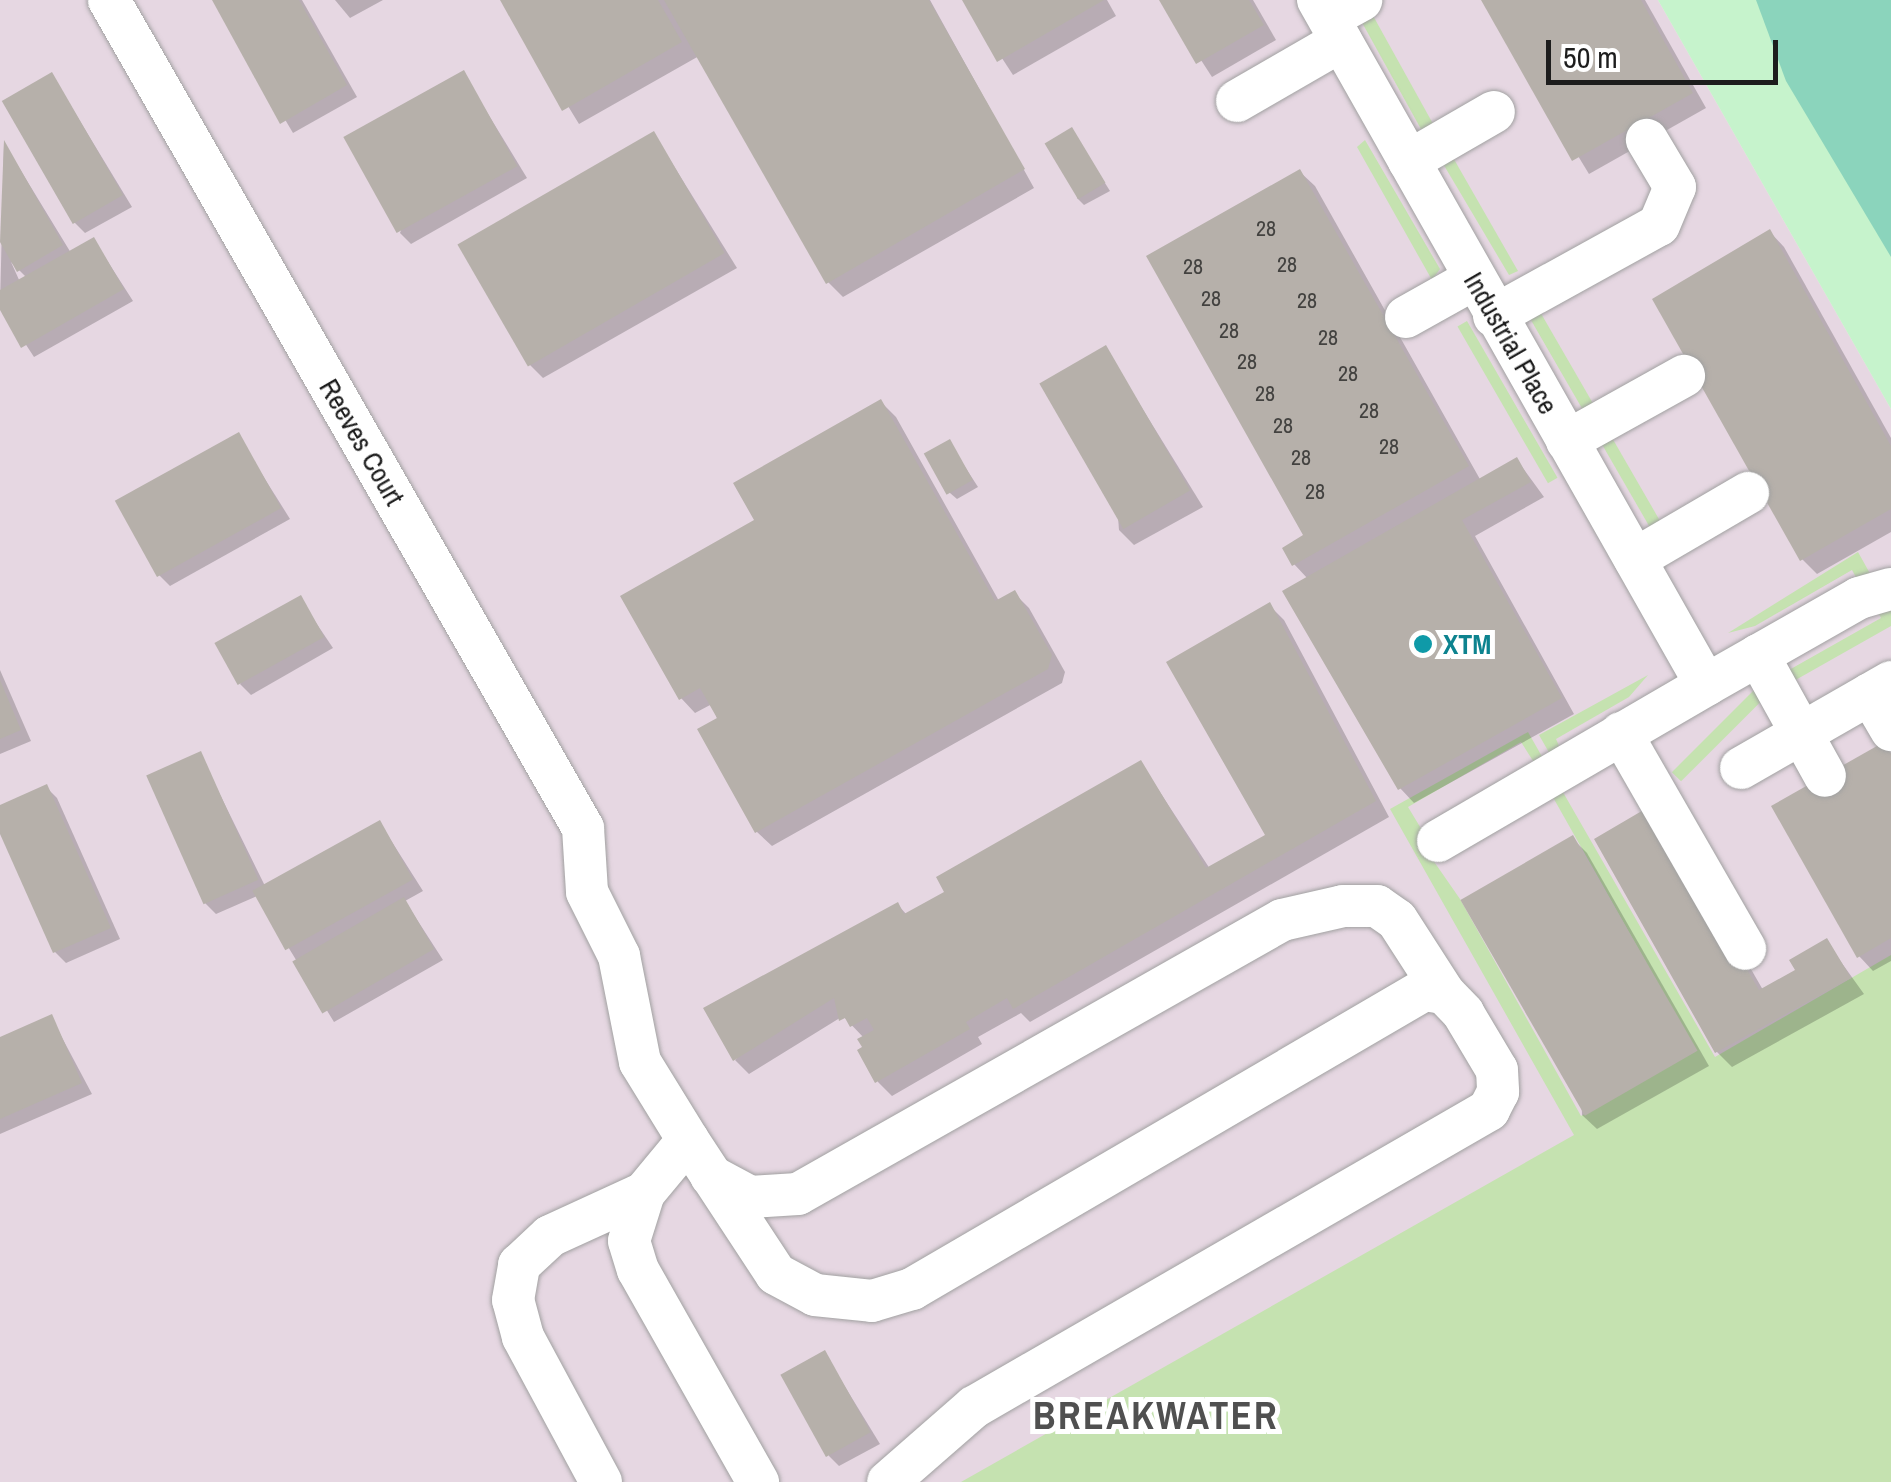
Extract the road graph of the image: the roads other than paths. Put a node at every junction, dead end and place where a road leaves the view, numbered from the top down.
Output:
1 (108, 0) edge
2 (1337, 15) edge
3 (1237, 101) dead end
4 (1494, 112) dead end
5 (1647, 140) dead end
6 (1408, 161) junction
7 (1474, 278) junction
8 (1494, 316) junction
9 (1406, 317) dead end
10 (1684, 376) dead end
11 (1567, 441) junction
12 (1748, 493) dead end
13 (1635, 558) junction
14 (1875, 593) edge
15 (1758, 655) junction
16 (1706, 685) junction
17 (1884, 702) edge
18 (1801, 732) junction
19 (1621, 733) junction
20 (1741, 768) dead end
21 (1825, 776) dead end
22 (1438, 841) dead end
23 (1746, 950) dead end
24 (1444, 993) junction
25 (700, 1158) junction
26 (644, 1193) junction
27 (601, 1482) edge
28 (758, 1482) edge
29 (888, 1482) edge

1 - 25 street, Reeves Court
2 - 3 street
2 - 6 street, Industrial Place
4 - 6 street
5 - 8 street
6 - 7 street, Industrial Place
7 - 8 street, Industrial Place
7 - 9 street
8 - 11 street, Industrial Place
10 - 11 street
11 - 13 street, Industrial Place
12 - 13 street
13 - 16 street, Industrial Place
14 - 15 street
15 - 16 street
15 - 18 street
16 - 19 street
17 - 18 street
18 - 20 street
18 - 21 street
19 - 22 street
19 - 23 street
24 - 25 street
24 - 25 street
24 - 29 street
25 - 26 street
26 - 27 street
26 - 28 street

